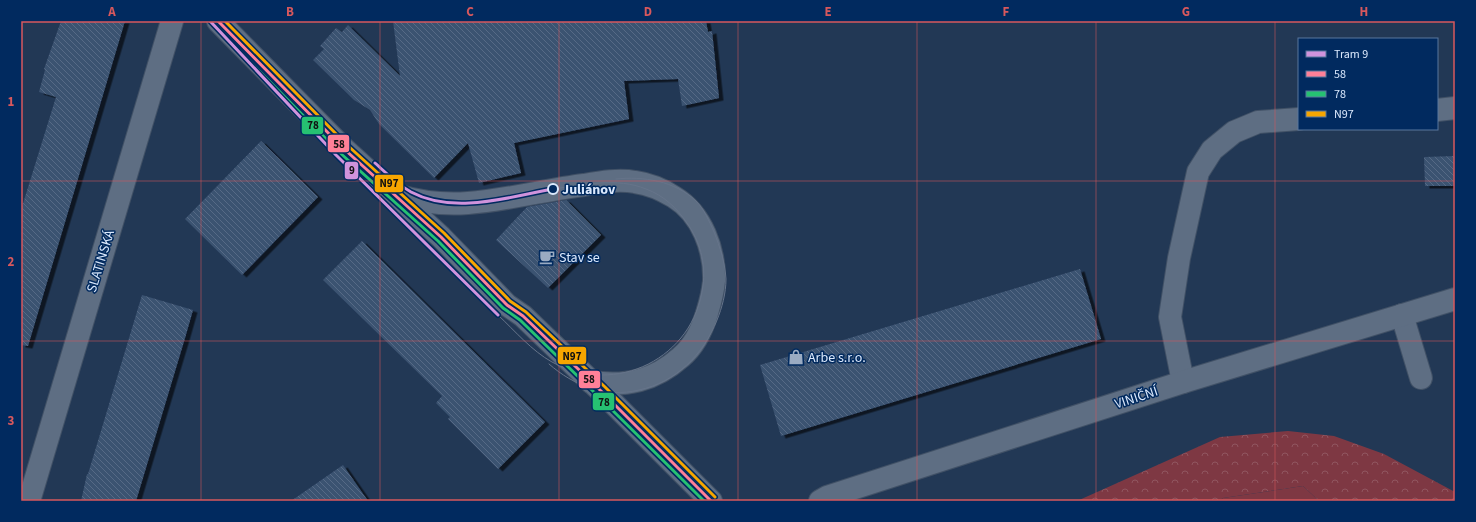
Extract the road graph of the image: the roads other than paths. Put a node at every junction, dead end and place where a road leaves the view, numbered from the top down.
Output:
1 (172, 21) edge
2 (221, 22) edge
3 (1455, 108) edge
4 (1438, 110) edge
5 (1298, 119) edge
6 (394, 195) junction
7 (1455, 299) edge
8 (1402, 315) junction
9 (1421, 378) dead end
10 (591, 382) junction
11 (1183, 382) junction
12 (29, 501) edge
13 (711, 501) edge
14 (820, 501) edge

1 - 12 street, SLATINSKÁ
2 - 6 street
3 - 4 street
5 - 11 street
6 - 10 street
6 - 10 street
7 - 8 street, VINIČNÍ
8 - 9 street
8 - 11 street, VINIČNÍ
10 - 13 street
11 - 14 street, VINIČNÍ

